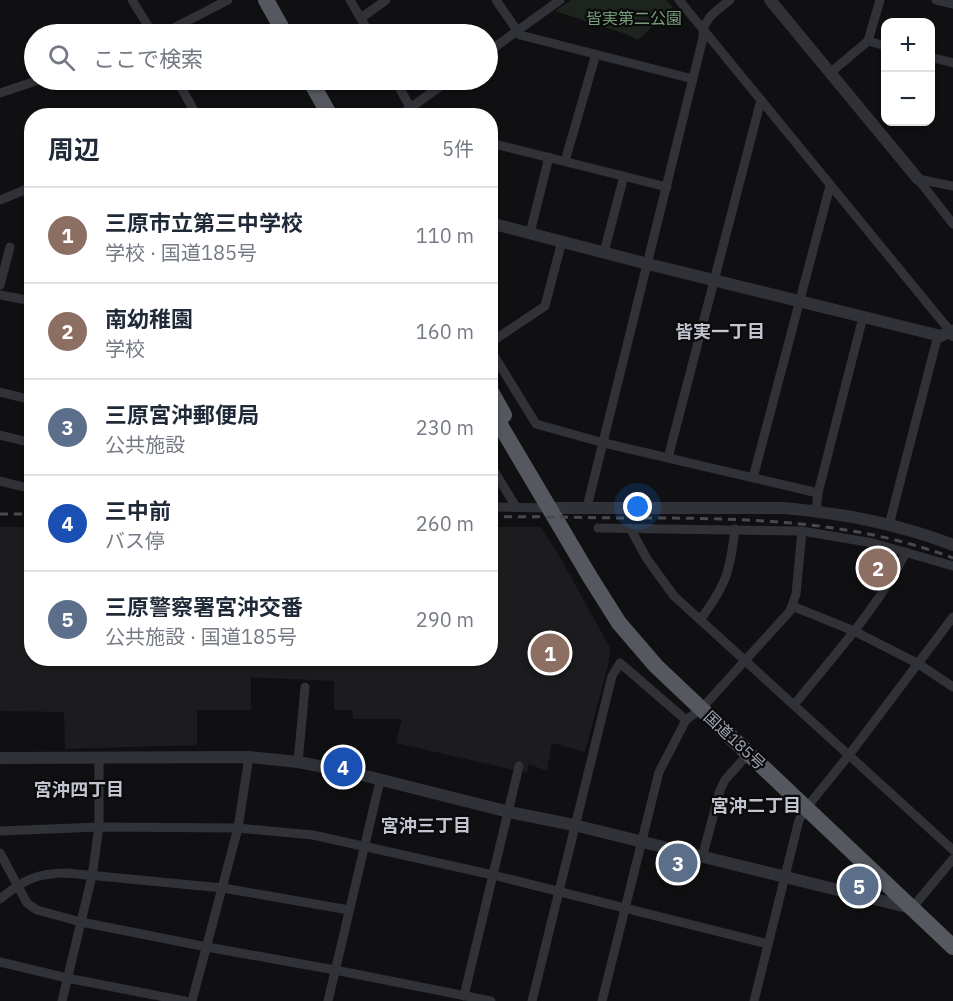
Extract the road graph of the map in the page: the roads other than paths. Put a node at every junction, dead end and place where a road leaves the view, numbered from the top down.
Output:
1 (132, 0) edge
2 (228, 0) edge
3 (266, 0) edge
4 (350, 0) edge
5 (386, 0) edge
6 (496, 0) edge
7 (678, 0) edge
8 (730, 0) edge
9 (770, 0) edge
10 (880, 0) edge
11 (936, 0) edge
12 (554, 2) edge
13 (953, 4) edge
14 (361, 18) junction
15 (147, 24) edge
16 (181, 24) edge
17 (279, 24) edge
18 (364, 24) edge
19 (702, 29) junction
20 (518, 31) junction
21 (868, 41) junction
22 (498, 45) edge
23 (881, 45) edge
24 (596, 54) junction
25 (935, 58) edge
26 (953, 63) edge
27 (830, 73) junction
28 (693, 79) junction
29 (24, 85) edge
30 (183, 90) edge
31 (316, 90) edge
32 (401, 90) edge
33 (438, 90) edge
34 (0, 93) edge
35 (761, 100) junction
36 (193, 108) edge
37 (326, 108) edge
38 (411, 108) edge
39 (418, 108) edge
40 (498, 145) edge
41 (549, 158) junction
42 (565, 161) junction
43 (624, 176) junction
44 (918, 179) junction
45 (830, 186) junction
46 (953, 186) edge
47 (667, 187) junction
48 (24, 190) edge
49 (0, 200) edge
50 (498, 225) edge
51 (953, 225) edge
52 (530, 233) junction
53 (562, 241) junction
54 (10, 247) dead end
55 (604, 252) junction
56 (648, 264) junction
57 (714, 280) junction
58 (0, 285) edge
59 (0, 295) edge
60 (24, 300) edge
61 (800, 301) junction
62 (863, 317) junction
63 (949, 333) edge
64 (498, 338) edge
65 (498, 362) edge
66 (0, 392) edge
67 (24, 398) edge
68 (498, 405) edge
69 (498, 422) edge
70 (0, 435) edge
71 (24, 441) edge
72 (604, 443) junction
73 (668, 458) junction
74 (498, 477) edge
75 (753, 478) junction
76 (0, 481) edge
77 (24, 487) edge
78 (818, 493) junction
79 (498, 507) edge
80 (516, 507) junction
81 (587, 507) junction
82 (549, 508) junction
83 (816, 511) junction
84 (889, 525) junction
85 (598, 528) dead end
86 (630, 528) junction
87 (735, 529) junction
88 (802, 531) junction
89 (953, 544) edge
90 (906, 552) junction
91 (953, 566) edge
92 (792, 606) junction
93 (953, 617) edge
94 (700, 620) junction
95 (854, 631) junction
96 (745, 661) junction
97 (917, 663) junction
98 (305, 687) dead end
99 (953, 687) edge
100 (794, 705) junction
101 (702, 708) junction
102 (686, 720) junction
103 (749, 753) junction
104 (849, 755) junction
105 (99, 757) junction
106 (249, 757) junction
107 (0, 758) edge
108 (298, 762) junction
109 (519, 766) dead end
110 (380, 781) junction
111 (807, 807) junction
112 (509, 812) junction
113 (574, 825) junction
114 (99, 828) junction
115 (238, 828) junction
116 (0, 831) edge
117 (641, 843) junction
118 (365, 846) junction
119 (953, 850) edge
120 (0, 853) edge
121 (702, 858) junction
122 (953, 859) edge
123 (493, 875) junction
124 (92, 876) junction
125 (784, 878) junction
126 (16, 886) junction
127 (223, 888) junction
128 (558, 892) junction
129 (0, 899) edge
130 (625, 909) junction
131 (912, 909) junction
132 (350, 910) junction
133 (81, 922) junction
134 (768, 944) junction
135 (207, 947) junction
136 (953, 947) edge
137 (0, 962) edge
138 (335, 970) junction
139 (68, 978) junction
140 (464, 996) junction
141 (62, 1001) edge
142 (184, 1001) edge
143 (192, 1001) edge
144 (328, 1001) edge
145 (491, 1001) edge
146 (532, 1001) edge
147 (603, 1001) edge
148 (754, 1001) edge

1 - 15 street
2 - 16 street
3 - 17 highway
4 - 14 street
5 - 14 street
6 - 20 street
7 - 19 street
8 - 19 street
9 - 27 street
10 - 21 street
11 - 13 street
12 - 20 street
14 - 18 street
19 - 28 street
19 - 35 street
20 - 22 street
20 - 24 street
21 - 23 street
21 - 27 street
24 - 28 street
24 - 42 street
25 - 26 street
27 - 44 street
28 - 47 street
29 - 34 street
30 - 36 street
31 - 37 highway
32 - 38 street
33 - 39 street
35 - 45 street
35 - 57 street
40 - 41 street
41 - 42 street
41 - 52 street
42 - 43 street
43 - 47 street
43 - 55 street
44 - 46 street
44 - 51 street
45 - 61 street
45 - 63 street
47 - 56 street
48 - 49 street
50 - 52 street
52 - 53 street
53 - 55 street
53 - 64 street
54 - 58 street
55 - 56 street
56 - 57 street
56 - 72 street
57 - 61 street
57 - 73 street
59 - 60 street
61 - 62 street
61 - 75 street
62 - 63 street
62 - 78 street
63 - 84 street
65 - 72 street
66 - 67 street
68 - 82 highway, 国道185号
69 - 82 highway, 国道185号
70 - 71 street
72 - 73 street
72 - 81 street
73 - 75 street
74 - 80 street
75 - 78 street
76 - 77 street
78 - 83 street
79 - 80 street
80 - 82 street
81 - 82 street
81 - 83 street
82 - 101 highway, 国道185号
83 - 84 street
84 - 89 street
85 - 86 street
86 - 87 street
86 - 94 street
87 - 88 street
87 - 94 street
88 - 90 street
88 - 92 street
90 - 91 street
90 - 95 street
92 - 95 street
92 - 96 street
93 - 97 street
94 - 96 street
95 - 97 street
95 - 100 street
96 - 100 street
96 - 101 street
97 - 99 street
97 - 104 street
98 - 108 street
100 - 104 street
101 - 102 street
101 - 103 highway, 国道185号
102 - 113 street
102 - 117 street
103 - 111 highway, 国道185号
103 - 121 street
104 - 111 street
104 - 119 street
105 - 106 street
105 - 107 street
105 - 114 street
106 - 108 street
106 - 115 street
108 - 110 street
109 - 112 street
110 - 112 street
110 - 118 street
111 - 125 street
111 - 131 highway, 国道185号
112 - 113 street
112 - 123 street
113 - 117 street
113 - 128 street
114 - 115 street
114 - 116 street
114 - 124 street
115 - 118 street
115 - 127 street
117 - 121 street
117 - 130 street
118 - 123 street
118 - 132 street
120 - 126 street
121 - 125 street
122 - 131 street
123 - 128 street
123 - 140 street
124 - 126 street
124 - 127 street
124 - 133 street
125 - 131 street
125 - 134 street
126 - 129 street
126 - 133 street
127 - 132 street
127 - 135 street
128 - 130 street
128 - 146 street
130 - 134 street
130 - 147 street
131 - 136 highway, 国道185号
132 - 138 street
133 - 135 street
133 - 139 street
134 - 148 street
135 - 138 street
135 - 143 street
137 - 139 street
138 - 140 street
138 - 144 street
139 - 141 street
139 - 142 street
140 - 145 street

